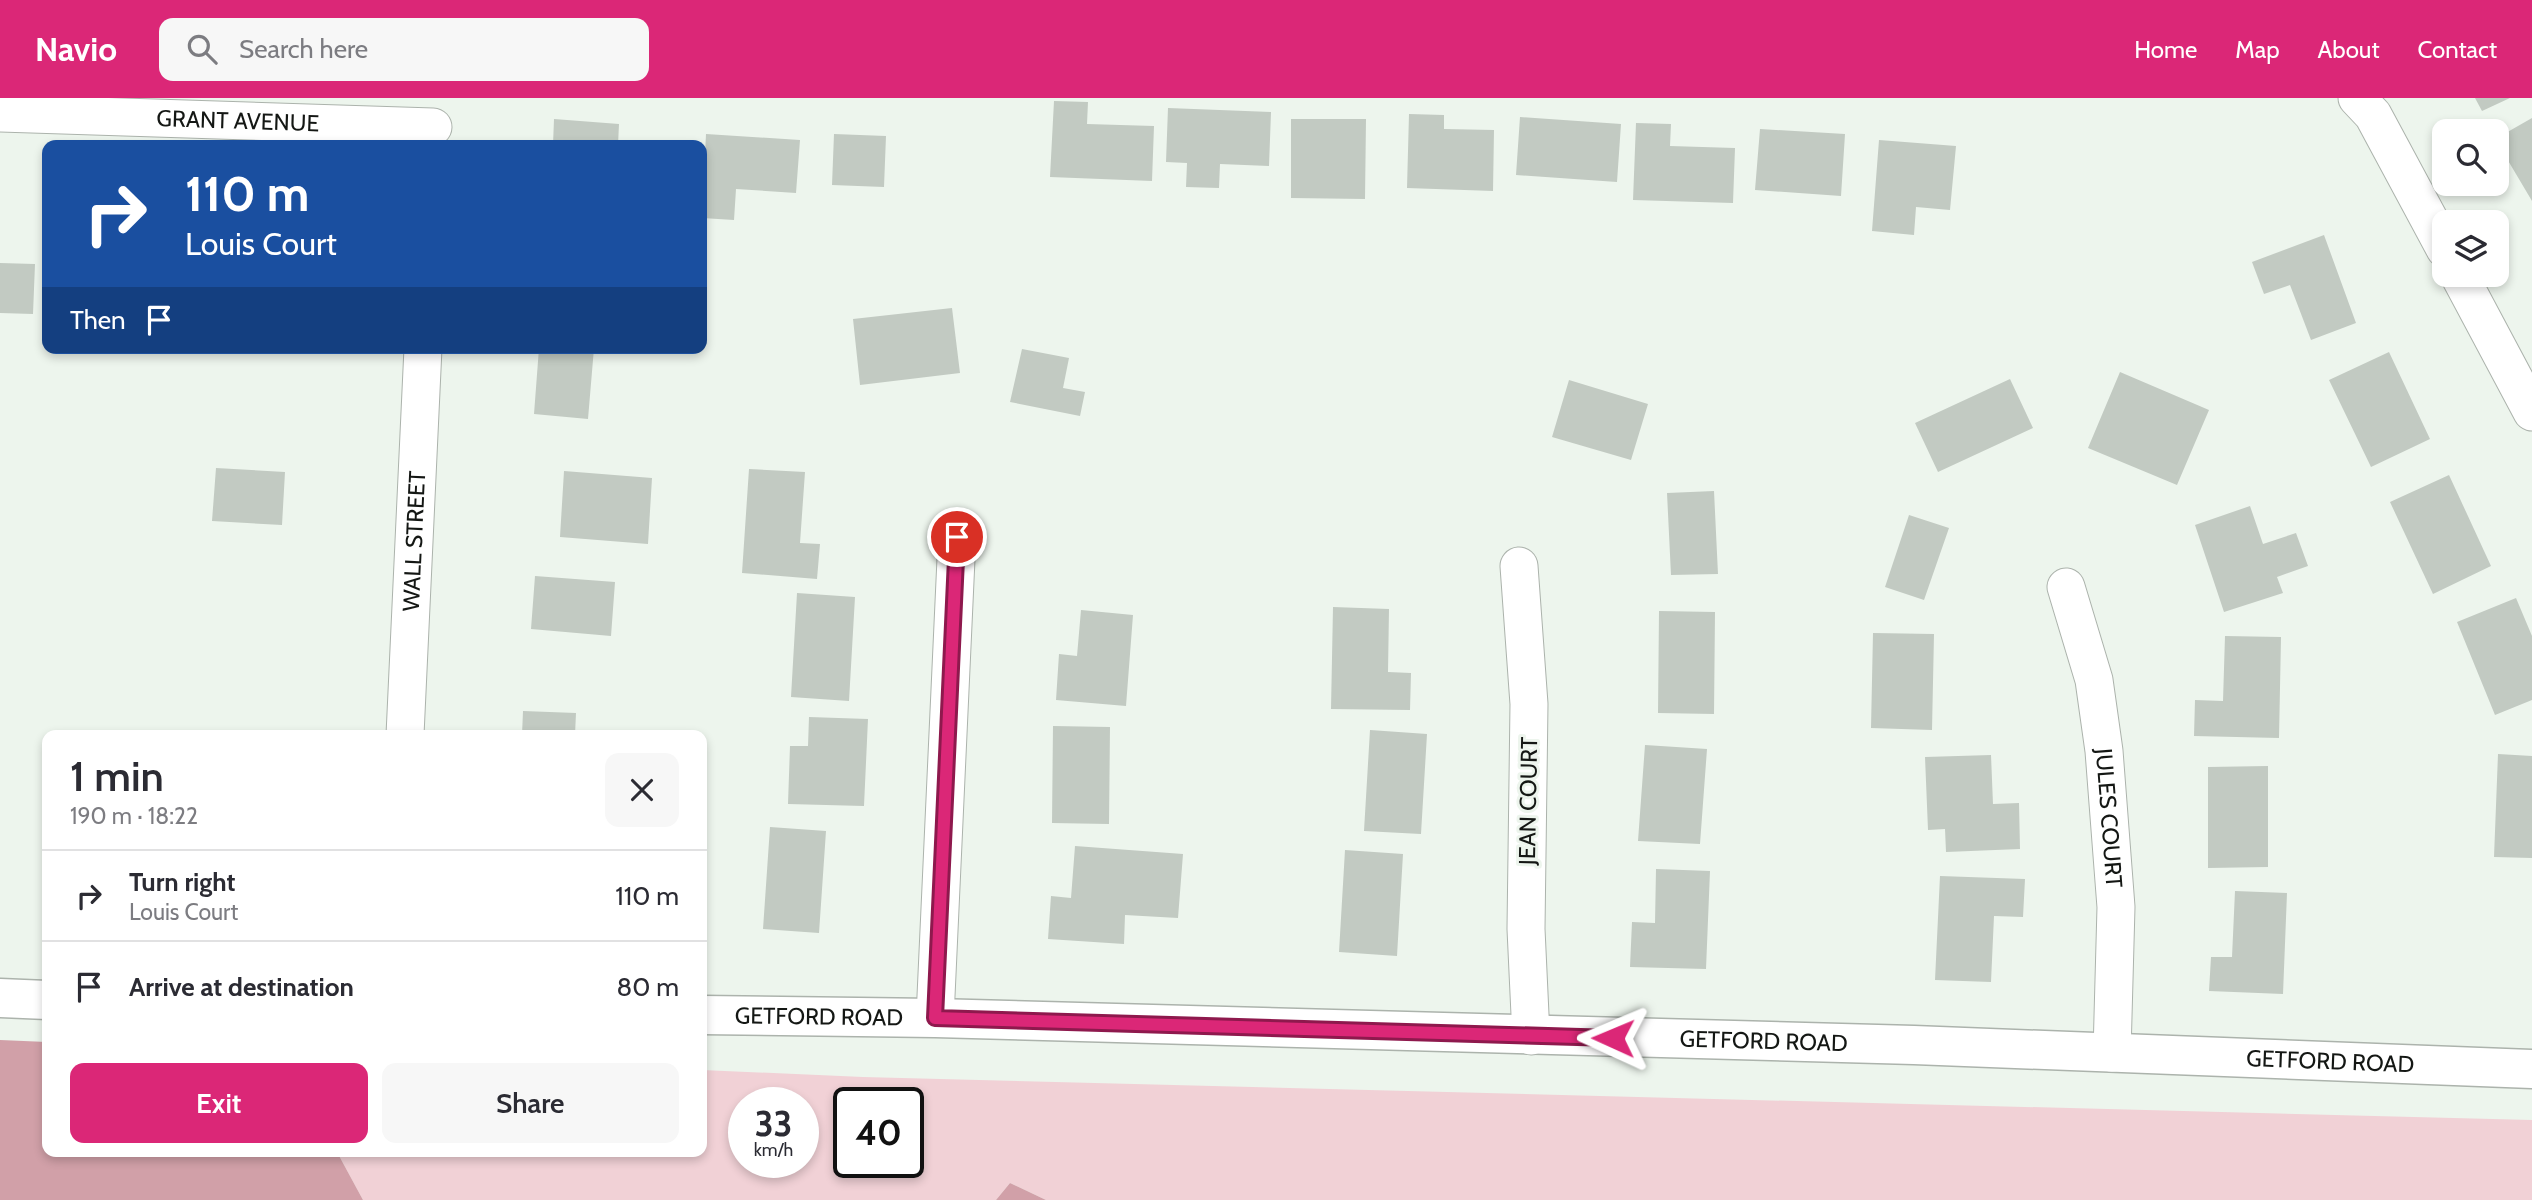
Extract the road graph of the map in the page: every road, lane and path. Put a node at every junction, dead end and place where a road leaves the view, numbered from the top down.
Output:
1 (2357, 98) edge
2 (0, 113) edge
3 (433, 124) edge
4 (2432, 224) edge
5 (2465, 287) edge
6 (423, 354) edge
7 (2532, 412) edge
8 (957, 537) dead end
9 (1519, 566) dead end
10 (2066, 587) dead end
11 (405, 730) edge
12 (0, 998) edge
13 (42, 1000) edge
14 (707, 1015) edge
15 (935, 1018) junction
16 (1531, 1036) junction
17 (2112, 1053) junction
18 (2532, 1069) edge

1 - 4 street
2 - 3 street, GRANT AVENUE
5 - 7 street
6 - 11 street, WALL STREET
8 - 15 street
9 - 16 street, JEAN COURT
10 - 17 street, JULES COURT
12 - 13 street
14 - 15 street, GETFORD ROAD
15 - 16 street, GETFORD ROAD
16 - 17 street, GETFORD ROAD
17 - 18 street, GETFORD ROAD

